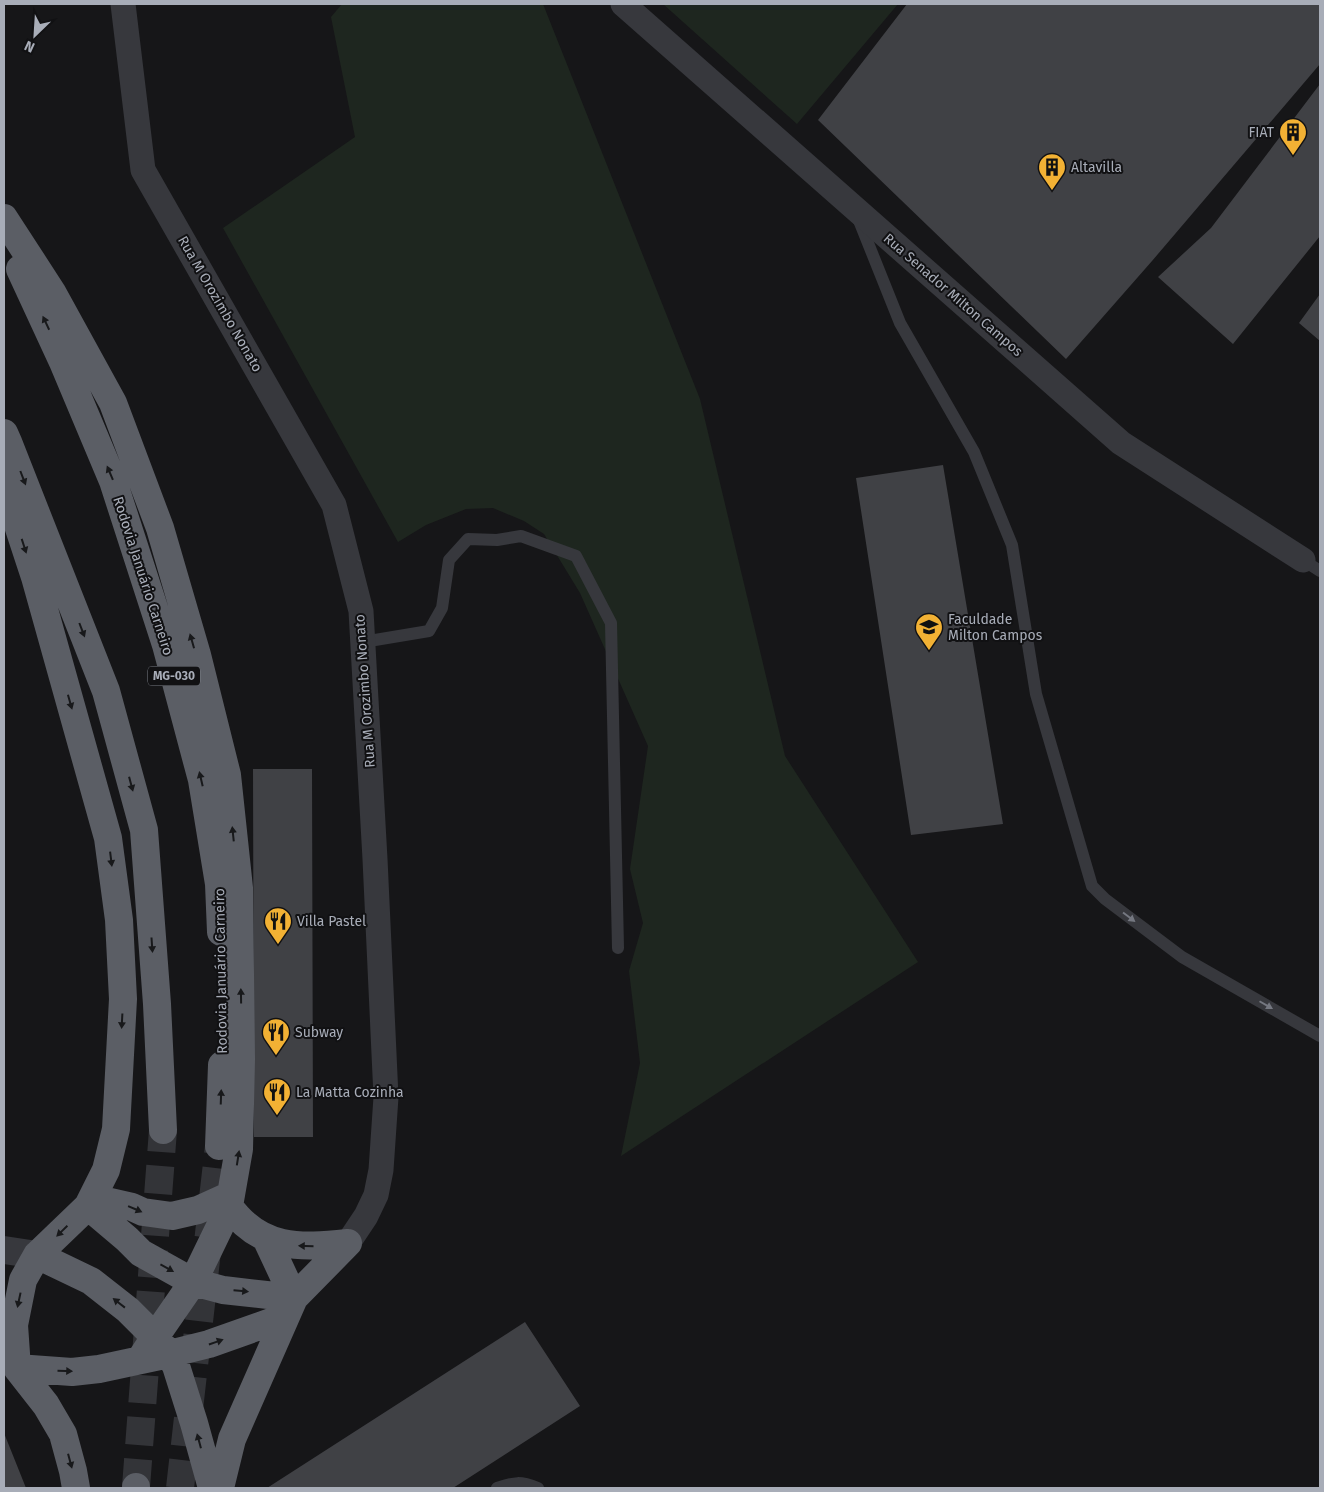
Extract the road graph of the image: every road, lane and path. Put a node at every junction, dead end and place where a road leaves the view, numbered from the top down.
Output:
1 (123, 4) edge
2 (623, 4) edge
3 (855, 208) junction
4 (4, 218) edge
5 (4, 233) edge
6 (4, 434) edge
7 (4, 483) edge
8 (1311, 565) edge
9 (363, 642) junction
10 (618, 948) dead end
11 (1320, 1036) edge
12 (163, 1130) tunnel mouth
13 (219, 1146) tunnel mouth
14 (230, 1201) junction
15 (88, 1206) junction
16 (266, 1238) junction
17 (348, 1243) junction
18 (4, 1250) edge
19 (37, 1255) junction
20 (193, 1282) junction
21 (290, 1308) junction
22 (162, 1345) junction
23 (10, 1364) edge
24 (76, 1488) edge
25 (212, 1488) edge
26 (220, 1488) edge
27 (497, 1488) edge
28 (538, 1488) edge

1 - 9 street, Rua M Orozimbo Nonato
2 - 3 street, Rua Senador Milton Campos
3 - 8 street, Rua Senador Milton Campos
3 -> 11 lane
14 -> 4 highway
13 -> 5 highway, Rodovia Januário Carneiro / MG-030
6 -> 12 highway
7 -> 15 highway
9 - 10 lane
9 - 17 street, Rua M Orozimbo Nonato
15 -> 14 highway
14 - 16 highway
14 - 20 highway
15 -> 19 highway
15 -> 20 highway
17 -> 16 highway
16 - 21 highway
17 - 21 highway
18 - 19 street
22 -> 19 highway
19 -> 23 highway
20 -> 21 highway
20 - 22 highway
22 -> 21 highway
21 - 26 highway
23 -> 22 highway
25 -> 22 highway
23 -> 24 highway
27 - 28 lane

